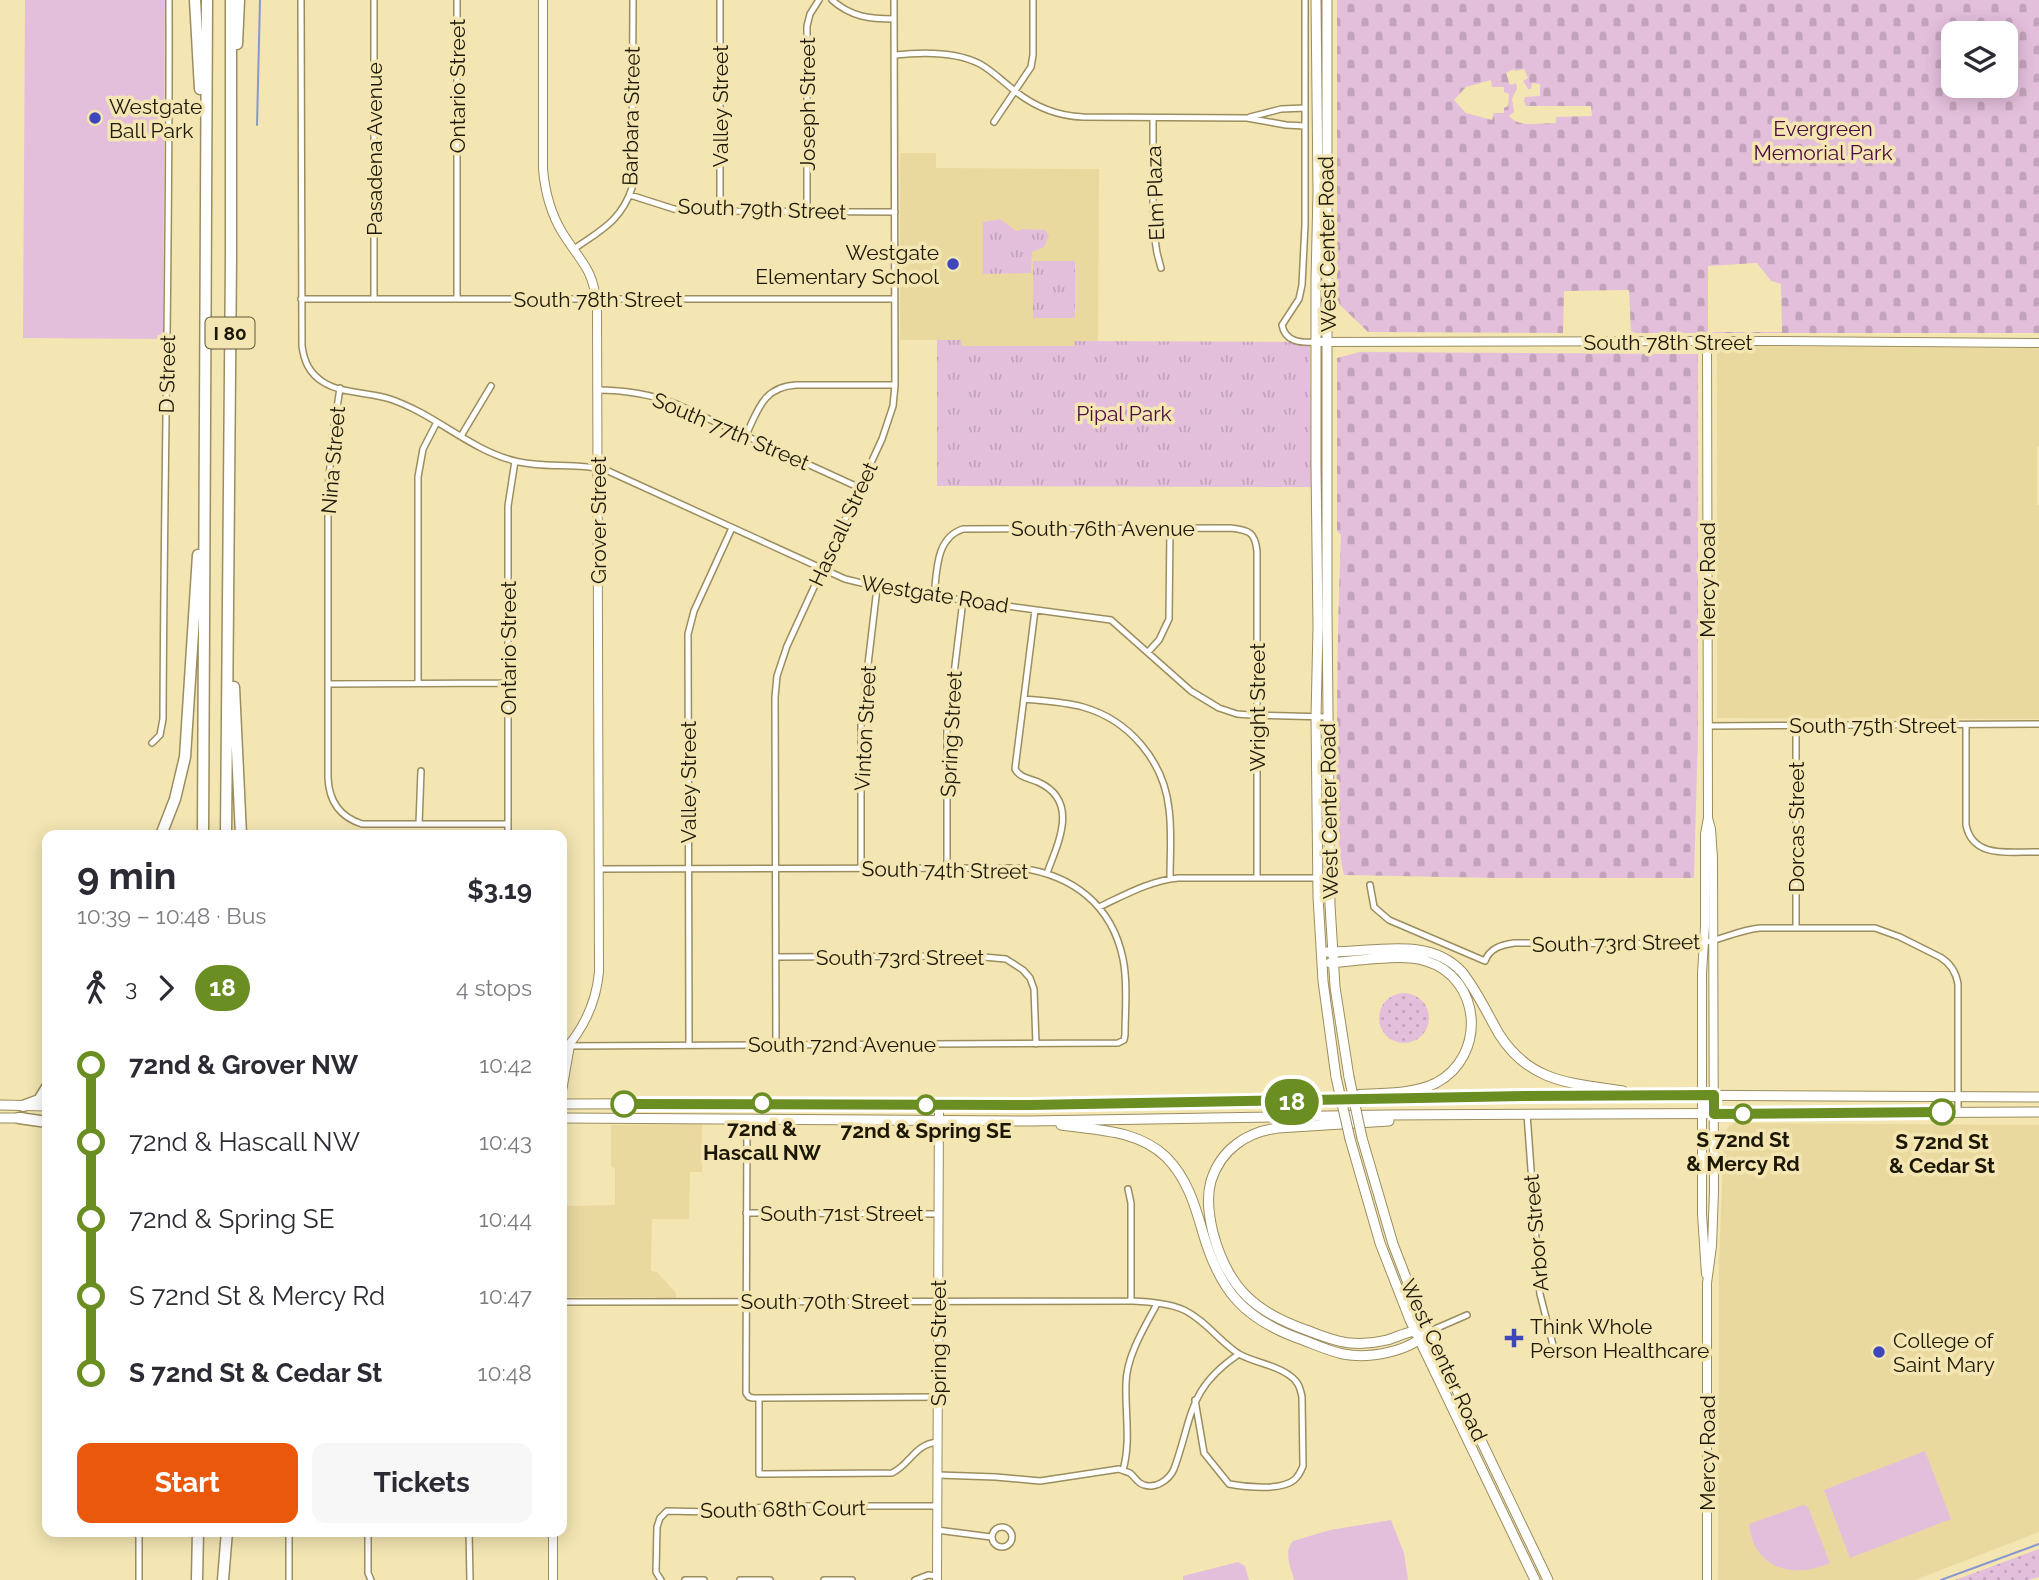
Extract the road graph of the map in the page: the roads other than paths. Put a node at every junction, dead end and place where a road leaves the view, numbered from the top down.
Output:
1 (169, 0) edge
2 (195, 0) edge
3 (207, 0) edge
4 (231, 0) edge
5 (239, 0) edge
6 (301, 0) edge
7 (374, 0) edge
8 (457, 0) edge
9 (543, 0) edge
10 (633, 0) edge
11 (720, 0) edge
12 (819, 0) edge
13 (832, 0) edge
14 (894, 0) edge
15 (1033, 0) edge
16 (1305, 0) edge
17 (1316, 0) edge
18 (1328, 0) edge
19 (894, 19) junction
20 (895, 55) junction
21 (1015, 92) junction
22 (1305, 108) junction
23 (1153, 118) junction
24 (1247, 118) junction
25 (994, 122) dead end
26 (1305, 126) junction
27 (230, 148) junction
28 (630, 195) junction
29 (720, 212) junction
30 (807, 212) junction
31 (895, 212) junction
32 (205, 221) junction
33 (574, 249) junction
34 (1161, 268) dead end
35 (301, 299) junction
36 (374, 299) junction
37 (457, 299) junction
38 (596, 299) junction
39 (895, 299) junction
40 (1707, 341) junction
41 (1315, 342) junction
42 (1328, 342) junction
43 (2039, 343) edge
44 (895, 385) junction
45 (491, 386) dead end
46 (340, 388) junction
47 (597, 390) junction
48 (437, 422) junction
49 (746, 435) junction
50 (461, 436) junction
51 (515, 461) junction
52 (597, 467) junction
53 (205, 468) junction
54 (860, 488) junction
55 (229, 518) junction
56 (732, 528) junction
57 (1170, 528) junction
58 (1254, 536) joint
59 (822, 569) junction
60 (877, 588) junction
61 (934, 597) junction
62 (963, 600) junction
63 (1035, 610) junction
64 (1148, 652) junction
65 (418, 683) junction
66 (508, 683) junction
67 (328, 684) junction
68 (1024, 699) junction
69 (1257, 715) junction
70 (1316, 717) junction
71 (1328, 717) junction
72 (2039, 724) edge
73 (1796, 725) junction
74 (1966, 725) junction
75 (1707, 726) junction
76 (152, 743) dead end
77 (421, 771) dead end
78 (419, 824) junction
79 (508, 824) junction
80 (163, 830) edge
81 (203, 830) edge
82 (226, 830) edge
83 (241, 830) edge
84 (508, 830) edge
85 (2039, 852) edge
86 (688, 868) junction
87 (775, 868) junction
88 (861, 868) junction
89 (947, 868) junction
90 (598, 869) junction
91 (1046, 873) junction
92 (1257, 878) junction
93 (1317, 878) junction
94 (1170, 879) junction
95 (1370, 885) dead end
96 (1098, 907) junction
97 (1796, 928) junction
98 (1708, 942) junction
99 (1320, 953) junction
100 (776, 957) junction
101 (1333, 958) junction
102 (1321, 964) junction
103 (1122, 1042) joint
104 (1036, 1044) junction
105 (567, 1045) edge
106 (688, 1045) junction
107 (776, 1045) junction
108 (567, 1046) edge
109 (42, 1095) edge
110 (1652, 1095) junction
111 (1702, 1095) junction
112 (1714, 1095) junction
113 (1958, 1096) junction
114 (2039, 1097) edge
115 (1261, 1102) junction
116 (760, 1103) junction
117 (567, 1104) edge
118 (939, 1105) junction
119 (5, 1106) edge
120 (23, 1106) junction
121 (42, 1106) edge
122 (1958, 1112) junction
123 (2039, 1112) edge
124 (1702, 1113) junction
125 (1527, 1114) junction
126 (1714, 1114) junction
127 (1478, 1115) junction
128 (9, 1118) edge
129 (567, 1118) edge
130 (747, 1119) junction
131 (42, 1120) edge
132 (939, 1120) junction
133 (1030, 1121) junction
134 (1128, 1189) dead end
135 (746, 1213) junction
136 (938, 1214) junction
137 (1707, 1283) junction
138 (1131, 1301) junction
139 (567, 1302) edge
140 (746, 1302) junction
141 (938, 1302) junction
142 (1157, 1304) junction
143 (1467, 1315) dead end
144 (1428, 1332) junction
145 (1417, 1335) junction
146 (1554, 1349) dead end
147 (1239, 1354) junction
148 (938, 1397) junction
149 (759, 1398) junction
150 (1195, 1400) junction
151 (938, 1442) junction
152 (1123, 1471) junction
153 (938, 1475) junction
154 (937, 1506) junction
155 (937, 1530) junction
156 (991, 1536) dead end
157 (139, 1537) edge
158 (198, 1537) edge
159 (220, 1537) edge
160 (225, 1537) edge
161 (289, 1537) edge
162 (368, 1537) edge
163 (469, 1537) edge
164 (553, 1537) edge
165 (937, 1578) edge
166 (138, 1580) edge
167 (197, 1580) edge
168 (221, 1580) edge
169 (289, 1580) edge
170 (370, 1580) edge
171 (470, 1580) edge
172 (553, 1580) edge
173 (662, 1580) edge
174 (685, 1580) edge
175 (704, 1580) edge
176 (740, 1580) edge
177 (769, 1580) edge
178 (824, 1580) edge
179 (852, 1580) edge
180 (915, 1580) edge
181 (1535, 1580) edge
182 (1548, 1580) edge
183 (1707, 1580) edge

1 - 76 street, D Street
2 - 32 highway
3 - 32 highway, I 80
4 - 27 highway, I 80
5 - 27 highway
6 - 35 street, Nina Street
7 - 36 street, Pasadena Avenue
8 - 37 street, Ontario Street
9 - 33 main road, Grover Street
10 - 28 street, Barbara Street
11 - 29 street, Valley Street
12 - 30 street, Joseph Street
13 - 19 street
14 - 19 street, Hascall Street
15 - 21 street
16 - 22 street
17 - 41 main road, West Center Road
18 - 42 main road, West Center Road
19 - 20 street, Hascall Street
20 - 21 street
20 - 31 street, Hascall Street
21 - 23 street
21 - 25 street
22 - 24 street
22 - 26 street
23 - 24 street
23 - 34 street, Elm Plaza
24 - 26 street
26 - 41 street, South 78th Street
27 - 55 highway, I 80
28 - 29 street, South 79th Street
28 - 33 street, Barbara Street
29 - 30 street, South 79th Street
30 - 31 street, South 79th Street
31 - 39 street, Hascall Street
32 - 53 highway, I 80
33 - 38 main road, Grover Street
35 - 36 street, South 78th Street
35 - 46 street, Nina Street
36 - 37 street, South 78th Street
37 - 38 street, South 78th Street
38 - 39 street, South 78th Street
38 - 47 main road, Grover Street
39 - 44 street, Hascall Street
40 - 42 main road, South 78th Street
40 - 43 main road, South 78th Street
40 - 75 main road, Mercy Road
41 - 42 main road, South 78th Street
41 - 70 main road, West Center Road
42 - 71 main road, West Center Road
44 - 49 street
44 - 54 street, Hascall Street
45 - 50 street
46 - 48 street, Westgate Road
46 - 67 street, Nina Street
47 - 49 street, South 77th Street
47 - 52 main road, Grover Street
48 - 50 street, Westgate Road
48 - 65 street
49 - 54 street, South 77th Street
50 - 51 street, Westgate Road
51 - 52 street, Westgate Road
51 - 66 street, Ontario Street
52 - 56 street, Westgate Road
52 - 90 main road, Grover Street
53 - 80 highway
53 - 81 highway, I 80
54 - 59 street, Hascall Street
55 - 82 highway, I 80
55 - 83 highway
56 - 59 street, Westgate Road
56 - 86 street, Valley Street
57 - 58 street, South 76th Avenue
57 - 61 street, South 76th Avenue
57 - 64 street
58 - 69 street, Wright Street
59 - 60 street, Westgate Road
59 - 87 street, Hascall Street
60 - 61 street, Westgate Road
60 - 88 street, Vinton Street
61 - 62 street, Westgate Road
62 - 63 street, Westgate Road
62 - 89 street, Spring Street
63 - 64 street, Westgate Road
63 - 68 street
64 - 69 street, Westgate Road
65 - 66 street
65 - 67 street
66 - 79 street, Ontario Street
67 - 78 street, Nina Street
68 - 91 street
68 - 94 street
69 - 70 street, Westgate Road
69 - 92 street, Wright Street
70 - 71 street, Westgate Road
70 - 93 main road, West Center Road
71 - 101 main road, West Center Road
72 - 74 street, South 75th Street
73 - 74 street, South 75th Street
73 - 75 street, South 75th Street
73 - 97 street, Dorcas Street
74 - 85 street
75 - 98 main road, Mercy Road
77 - 78 street
78 - 79 street
79 - 84 street, Ontario Street
86 - 87 street, South 74th Street
86 - 90 street, South 74th Street
86 - 106 street, Valley Street
87 - 88 street, South 74th Street
87 - 100 street, Hascall Street
88 - 89 street, South 74th Street
89 - 91 street, South 74th Street
90 - 105 main road, Grover Street
91 - 96 street, South 74th Street
92 - 93 street
92 - 94 street
93 - 99 main road, West Center Road
94 - 96 street
95 - 98 street, South 73rd Street
96 - 103 street, South 74th Street
97 - 98 street, South 73rd Street
97 - 113 street, South 73rd Street
98 - 111 main road, Mercy Road
98 - 112 main road, Mercy Road
99 - 101 main road
99 - 102 main road, West Center Road
100 - 104 street, South 73rd Street
100 - 107 street, Hascall Street
101 - 102 main road
101 - 110 main road
101 - 115 main road
101 - 144 main road, West Center Road, bridge
102 - 145 main road, West Center Road, bridge
103 - 104 street, South 72nd Avenue
104 - 107 street, South 72nd Avenue
106 - 107 street, South 72nd Avenue
106 - 108 street, South 72nd Avenue
109 - 120 highway
110 - 111 main road
110 - 115 main road
111 - 112 main road
111 - 124 main road, Mercy Road
112 - 113 main road
112 - 126 main road, Mercy Road
113 - 114 main road
113 - 122 street
115 - 118 main road
116 - 117 main road
116 - 118 main road
116 - 130 main road
118 - 132 main road, Spring Street
119 - 120 main road
120 - 121 main road
122 - 123 main road
122 - 126 main road
124 - 125 main road
124 - 126 main road
124 - 137 main road, Mercy Road
125 - 127 main road
125 - 146 street, Arbor Street
126 - 137 main road, Mercy Road
127 - 133 main road
127 - 145 main road
128 - 131 highway
129 - 130 main road
130 - 132 main road
130 - 135 street
132 - 133 main road
132 - 136 main road, Spring Street
133 - 145 main road
134 - 138 street
135 - 136 street, South 71st Street
135 - 140 street
136 - 141 main road, Spring Street
137 - 183 main road, Mercy Road
138 - 141 street, South 70th Street
138 - 142 street, South 70th Street
139 - 140 street, South 70th Street
140 - 141 street, South 70th Street
140 - 149 street
141 - 148 main road, Spring Street
142 - 147 street, South 70th Street
142 - 152 street
143 - 144 street
144 - 145 main road
144 - 182 main road, West Center Road
145 - 181 main road, West Center Road
147 - 150 street
147 - 150 street
148 - 149 street
148 - 151 main road, Spring Street
149 - 151 street
150 - 152 street
151 - 153 main road, Spring Street
152 - 153 street
153 - 154 main road, Spring Street
154 - 155 main road, Spring Street
154 - 173 street, South 68th Court
155 - 156 street
155 - 165 main road, Spring Street
157 - 166 street
158 - 167 highway
159 - 168 highway
160 - 168 highway
161 - 169 street
162 - 170 street
163 - 171 street
164 - 172 main road
165 - 180 street
174 - 175 street
176 - 177 street
178 - 179 street

